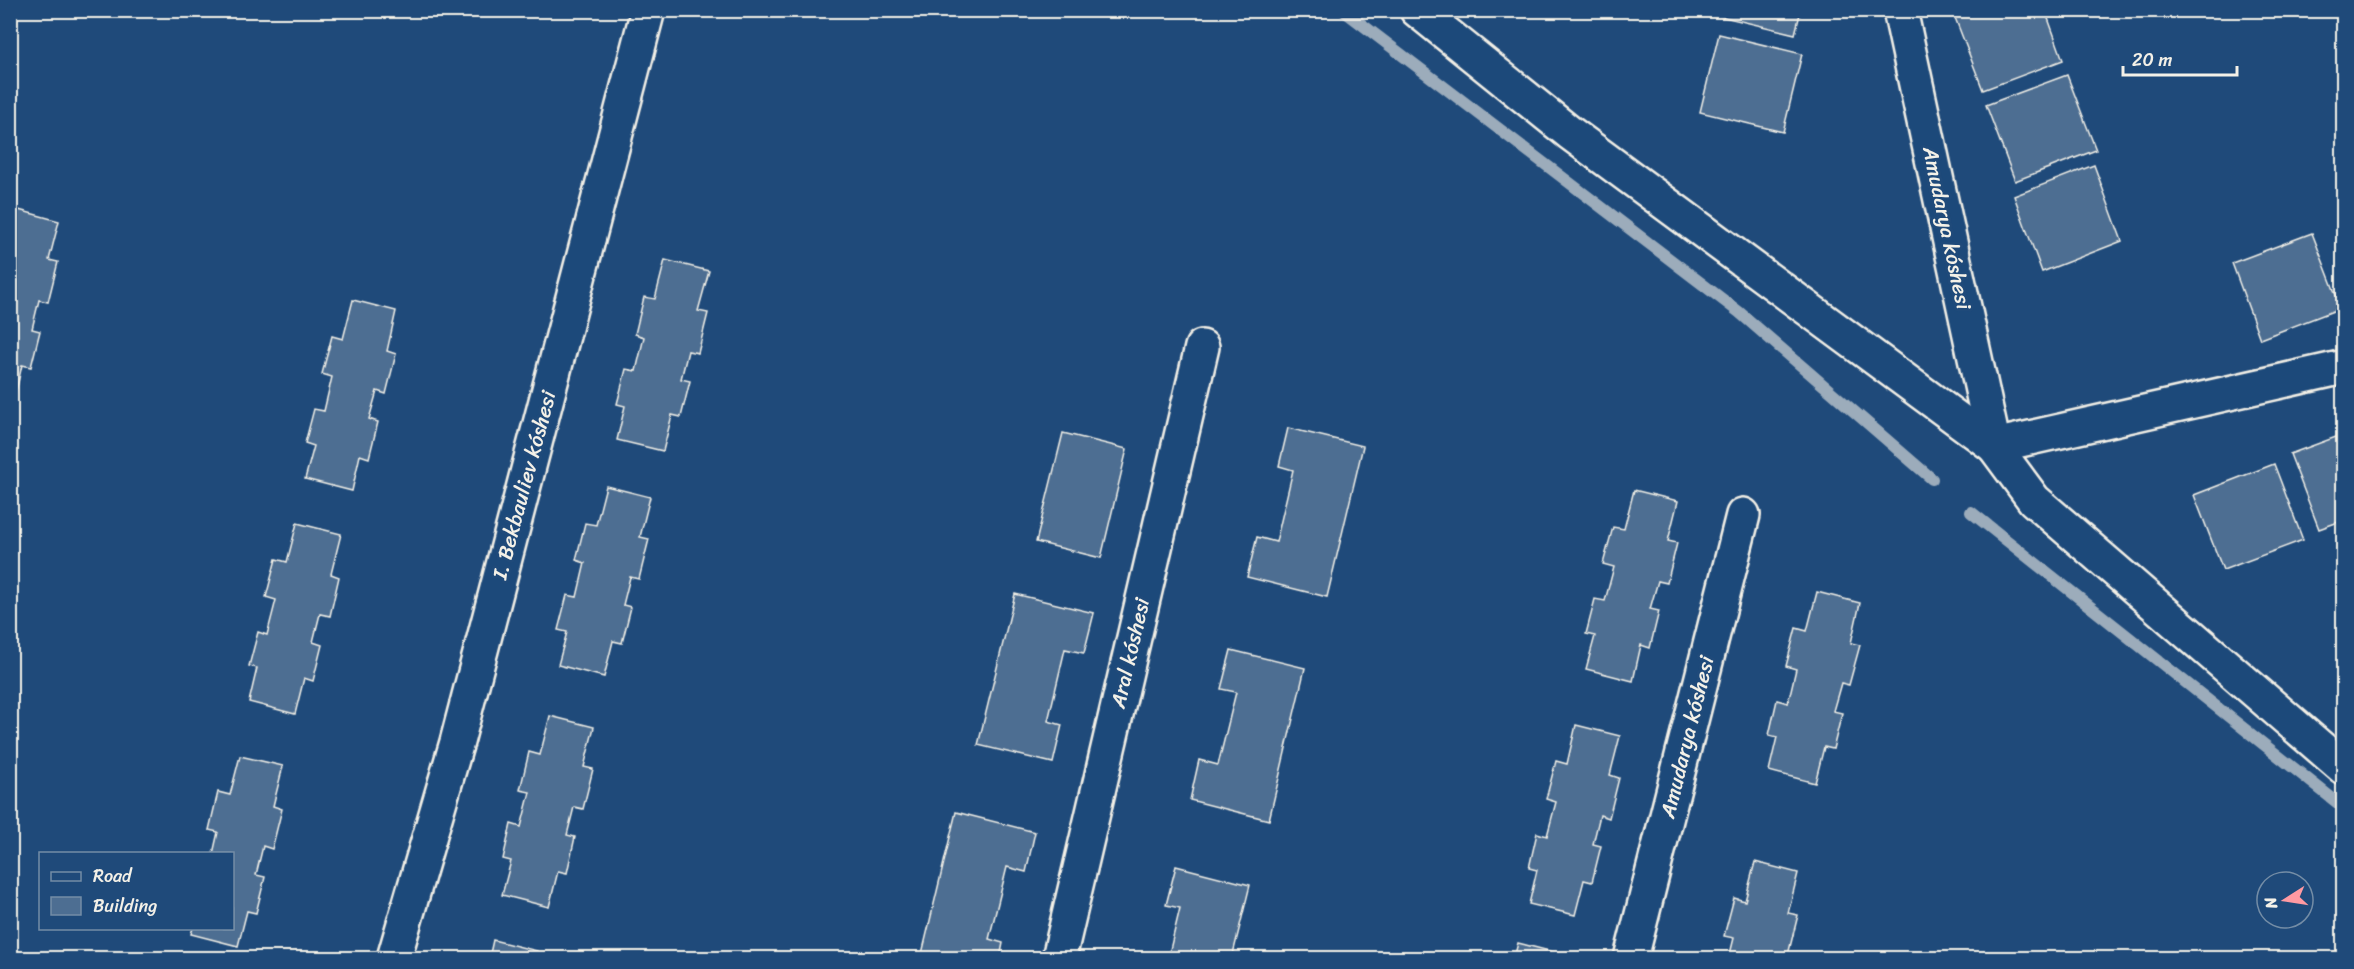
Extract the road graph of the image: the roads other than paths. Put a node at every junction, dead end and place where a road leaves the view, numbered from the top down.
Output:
1 (648, 10) edge
2 (1417, 10) edge
3 (1900, 10) edge
4 (1202, 347) dead end
5 (2343, 367) edge
6 (1994, 446) junction
7 (1743, 515) dead end
8 (2343, 768) edge
9 (394, 958) edge
10 (1059, 958) edge
11 (1631, 958) edge

1 - 9 street, I. Bekbauliev kóshesi
2 - 6 street
3 - 6 street, Amudarya kóshesi
4 - 10 street, Aral kóshesi
5 - 6 street
6 - 8 street
7 - 11 street, Amudarya kóshesi

